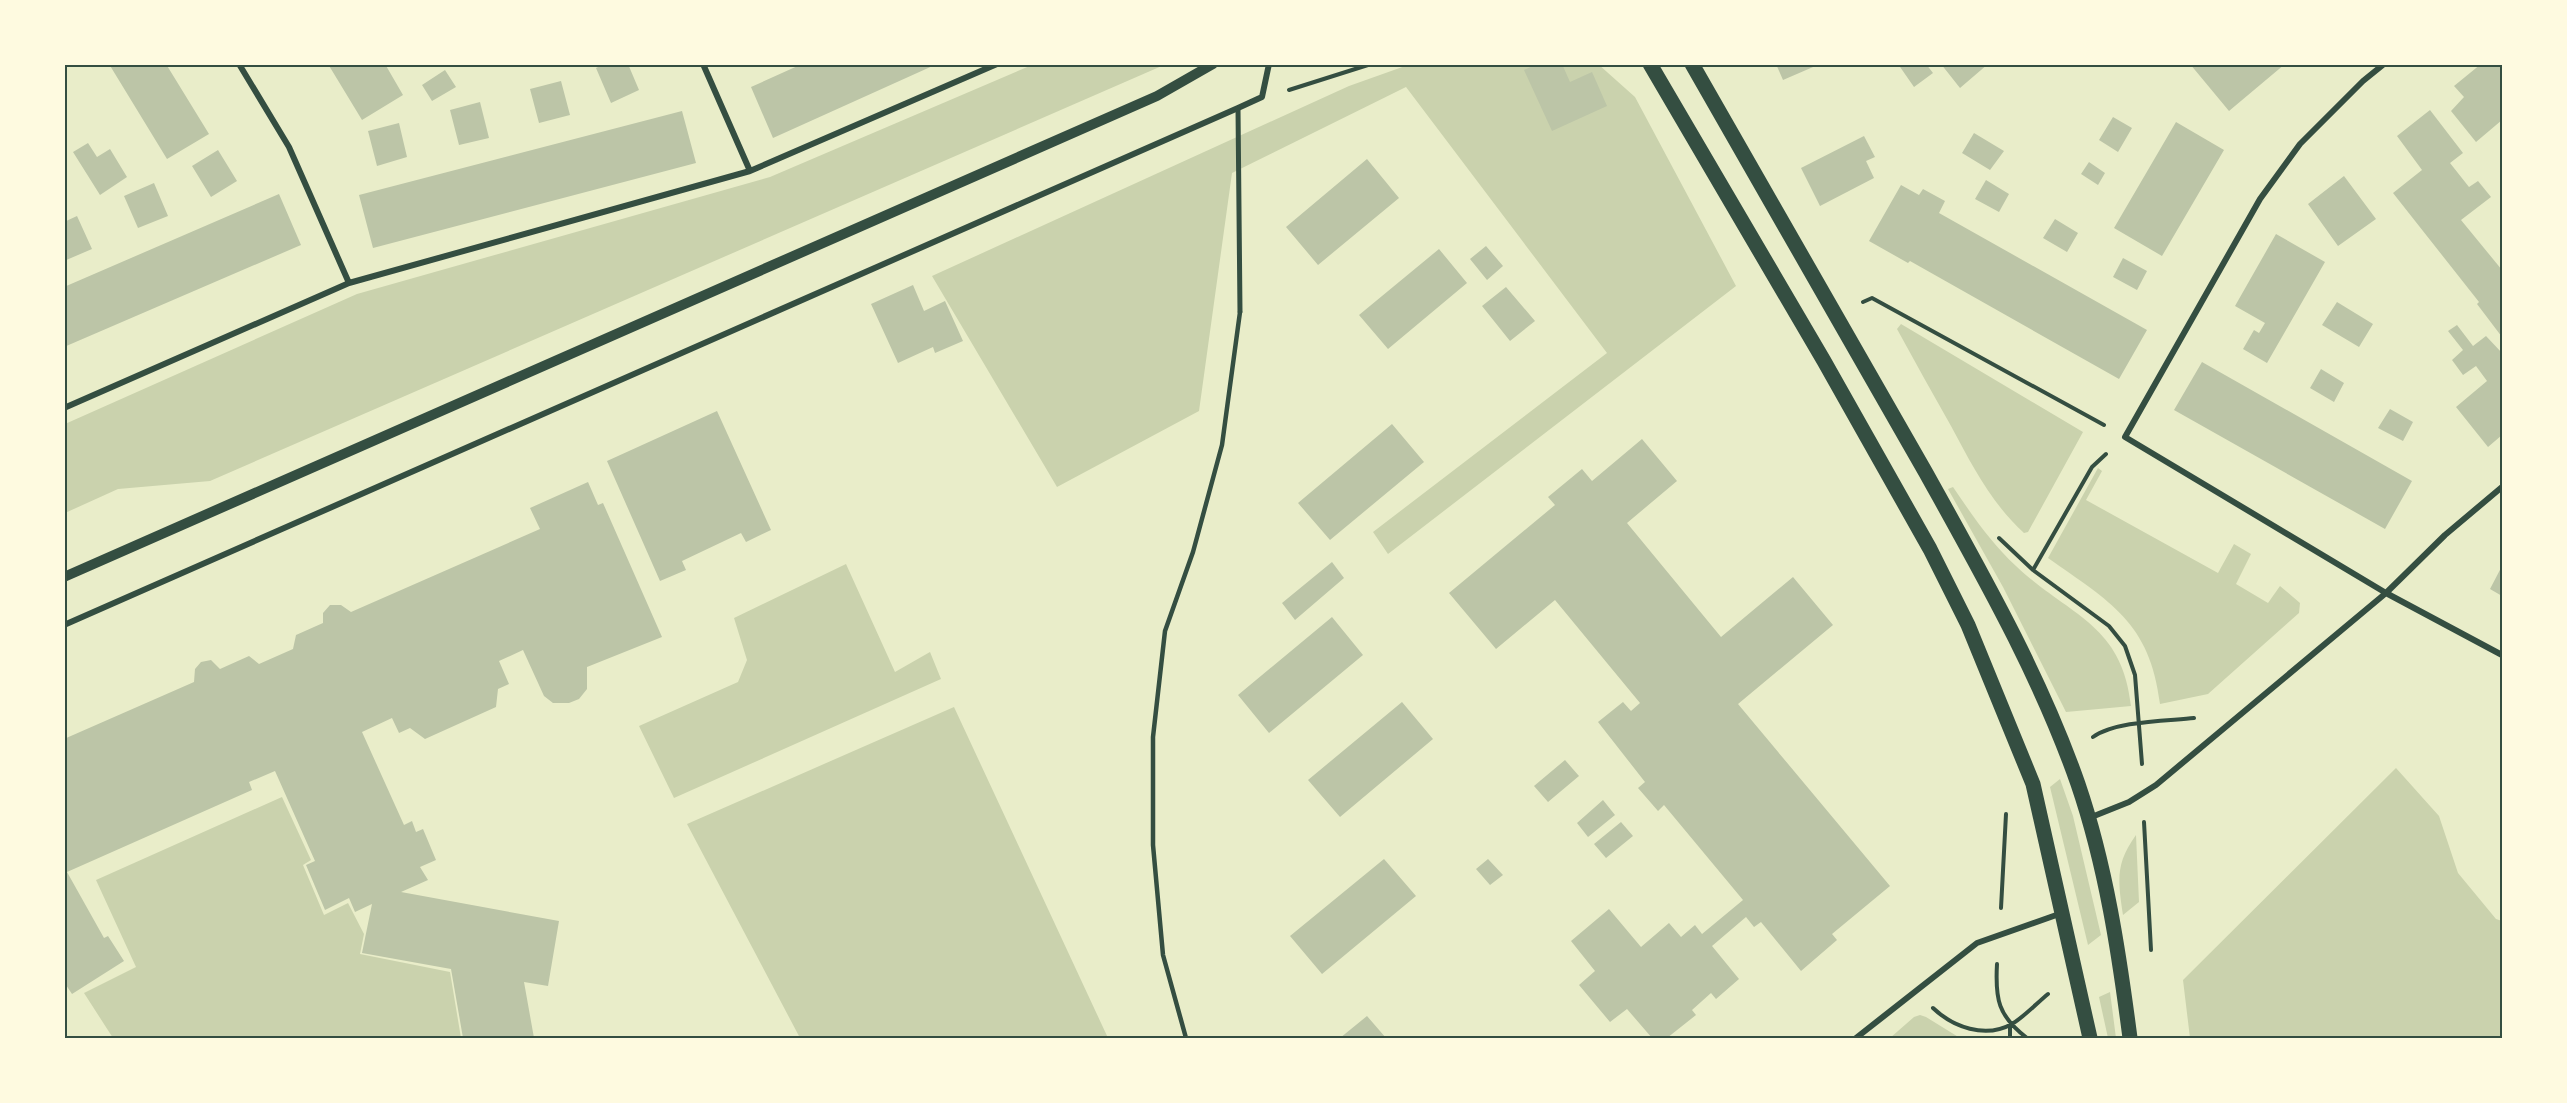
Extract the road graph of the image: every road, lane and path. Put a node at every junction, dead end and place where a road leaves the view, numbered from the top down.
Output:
1 (239, 64) edge
2 (703, 64) edge
3 (997, 64) edge
4 (1214, 64) edge
5 (1269, 64) edge
6 (1371, 64) edge
7 (1650, 64) edge
8 (1692, 64) edge
9 (2384, 64) edge
10 (1262, 97) junction
11 (1238, 108) junction
12 (750, 171) junction
13 (349, 283) junction
14 (1860, 304) dead end
15 (1240, 312) joint
16 (64, 408) edge
17 (2125, 436) junction
18 (2502, 487) edge
19 (1991, 530) dead end
20 (2033, 570) junction
21 (64, 577) edge
22 (2386, 593) junction
23 (64, 625) edge
24 (2502, 655) edge
25 (2239, 713) junction
26 (2140, 724) junction
27 (2068, 757) junction
28 (2033, 784) junction
29 (2143, 794) junction
30 (2089, 819) junction
31 (2062, 913) junction
32 (1999, 933) junction
33 (2152, 957) dead end
34 (1916, 991) junction
35 (2010, 1025) junction
36 (1186, 1038) edge
37 (1856, 1038) edge
38 (2010, 1038) edge
39 (2027, 1038) edge
40 (2090, 1038) edge
41 (2130, 1038) edge

1 - 13 street
2 - 12 street
3 - 12 street
4 - 21 street
5 - 10 street
6 - 10 path
7 - 28 main road
8 - 27 main road
9 - 17 street
10 - 11 street
11 - 15 street
11 - 23 street
12 - 13 street
13 - 16 street
14 - 17 path
15 - 36 lane
17 - 20 path
17 - 22 street
18 - 22 street
19 - 20 path
20 - 26 path
22 - 24 street
22 - 25 street
25 - 26 path
25 - 29 street
26 - 27 path
26 - 29 path
27 - 30 main road
28 - 31 main road
28 - 32 path
29 - 30 street
29 - 33 path
30 - 41 main road
31 - 32 street
31 - 40 main road
32 - 34 street
32 - 35 path
34 - 35 path
34 - 37 street
35 - 38 path
35 - 39 path

